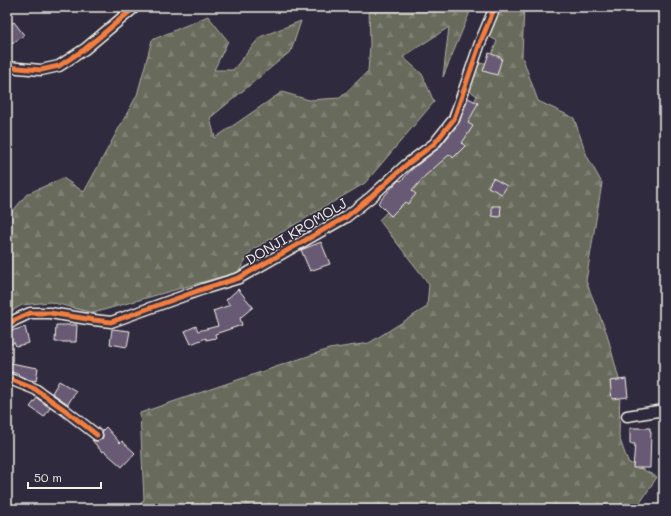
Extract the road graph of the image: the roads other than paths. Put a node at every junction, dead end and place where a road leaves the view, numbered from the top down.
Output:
1 (135, 7) edge
2 (495, 7) edge
3 (7, 67) edge
4 (7, 325) edge
5 (7, 378) edge
6 (664, 410) edge
7 (627, 416) dead end
8 (97, 435) dead end

1 - 3 street
2 - 4 street, DONJI KROMOLJ
5 - 8 street
6 - 7 street

